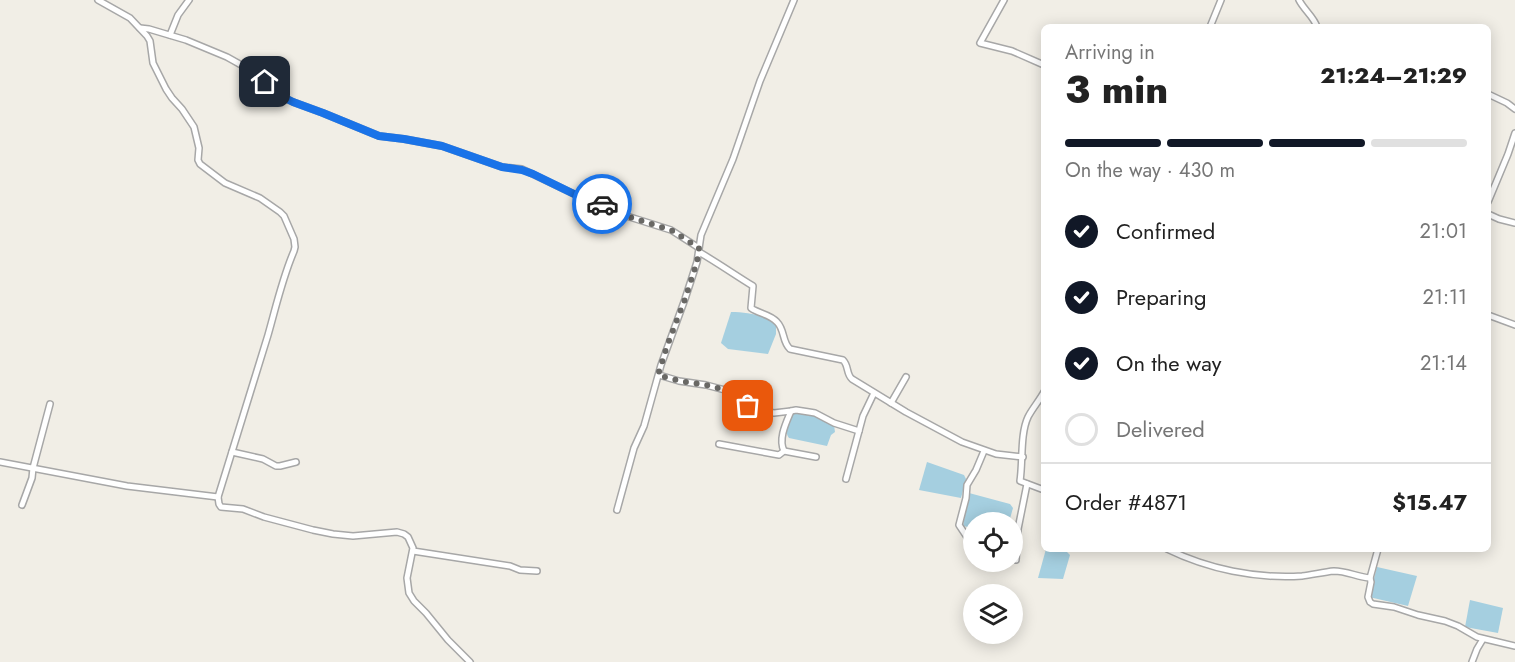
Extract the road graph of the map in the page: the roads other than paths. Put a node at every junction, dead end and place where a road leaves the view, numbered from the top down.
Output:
1 (98, 0) edge
2 (189, 0) edge
3 (794, 0) edge
4 (1004, 0) edge
5 (1221, 0) edge
6 (1299, 0) edge
7 (1211, 24) edge
8 (1316, 24) edge
9 (140, 28) junction
10 (170, 35) junction
11 (1041, 64) edge
12 (1491, 95) edge
13 (1515, 109) edge
14 (1515, 133) edge
15 (1491, 195) edge
16 (1491, 215) edge
17 (1515, 223) edge
18 (699, 250) junction
19 (1491, 316) edge
20 (1515, 325) edge
21 (658, 375) junction
22 (906, 377) dead end
23 (874, 393) junction
24 (1041, 397) edge
25 (891, 403) junction
26 (50, 404) dead end
27 (791, 411) junction
28 (859, 431) junction
29 (719, 444) dead end
30 (784, 451) junction
31 (984, 451) junction
32 (232, 452) junction
33 (816, 457) dead end
34 (1023, 457) junction
35 (0, 462) edge
36 (296, 462) dead end
37 (33, 468) junction
38 (846, 479) dead end
39 (1027, 484) junction
40 (1041, 489) edge
41 (218, 497) junction
42 (22, 505) dead end
43 (617, 510) dead end
44 (1022, 512) edge
45 (963, 531) edge
46 (413, 551) junction
47 (1174, 552) edge
48 (1377, 552) edge
49 (537, 571) dead end
50 (1370, 579) junction
51 (1483, 639) junction
52 (1515, 646) edge
53 (470, 662) edge
54 (1472, 662) edge

1 - 9 street
2 - 10 street
3 - 18 street
4 - 11 street
5 - 7 street
6 - 8 street
9 - 10 street
9 - 32 street
10 - 18 street
12 - 13 street
14 - 15 street
16 - 17 street
18 - 21 street
18 - 23 street
19 - 20 street
21 - 27 street
21 - 43 street
22 - 25 street
23 - 25 street
23 - 28 street
24 - 34 street
25 - 31 street
26 - 37 street
27 - 28 street
27 - 30 street
28 - 38 street
29 - 30 street
30 - 33 street
31 - 34 street
31 - 45 street
32 - 36 street
32 - 41 street
34 - 39 street
35 - 37 street
37 - 41 street
37 - 42 street
39 - 40 street
39 - 44 street
41 - 46 street
46 - 49 street
46 - 53 street
47 - 50 street
48 - 50 street
50 - 51 street
51 - 52 street
51 - 54 street

